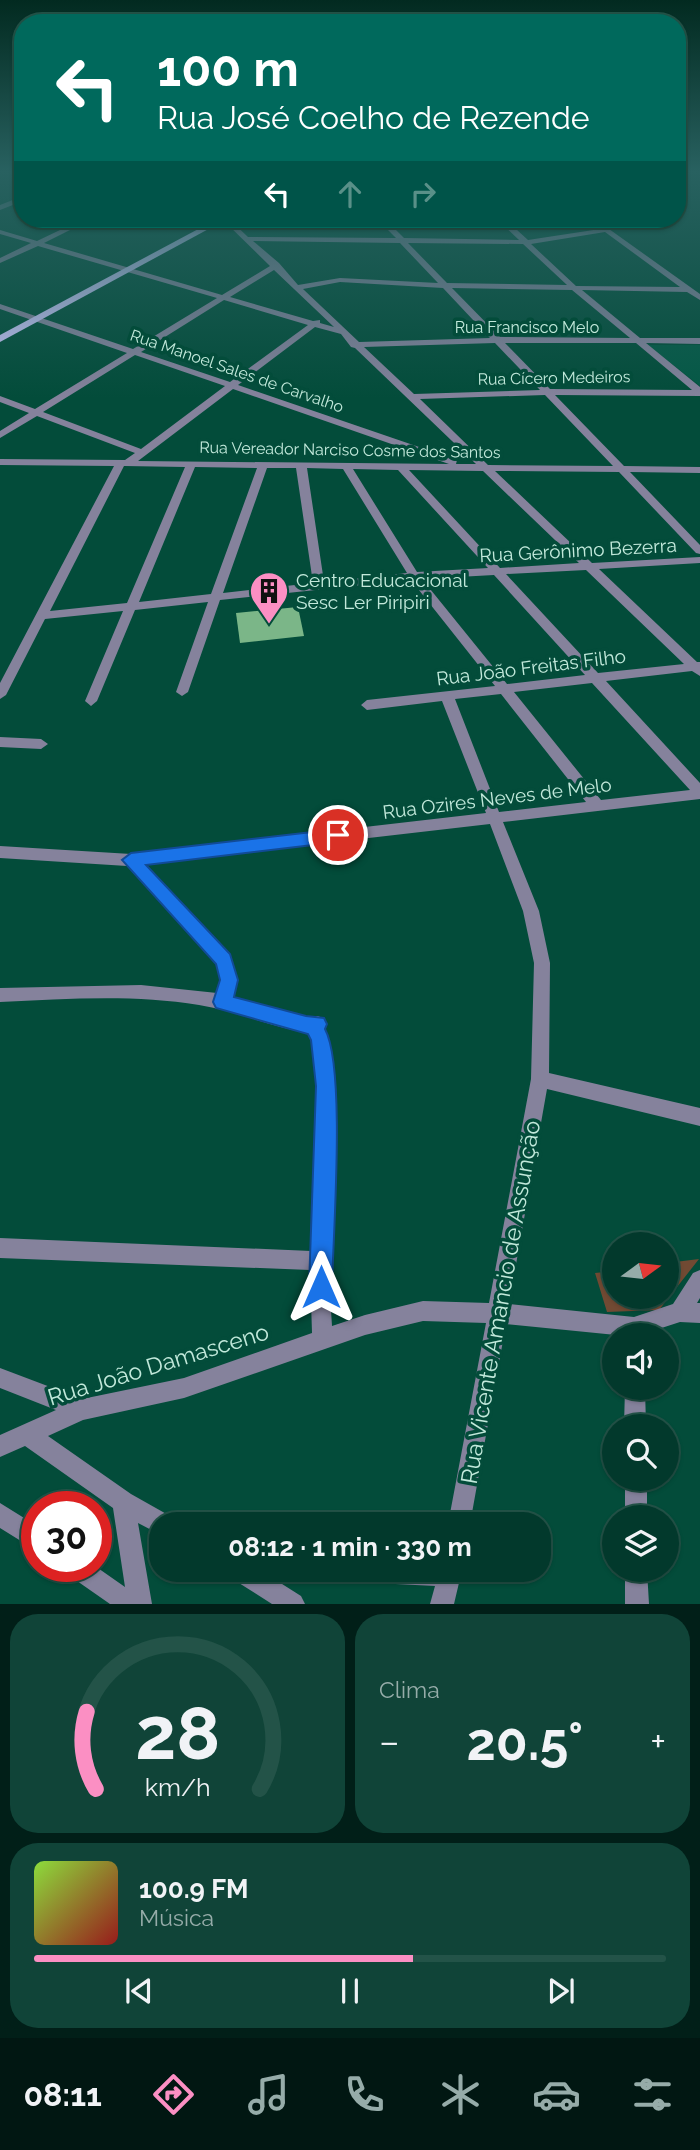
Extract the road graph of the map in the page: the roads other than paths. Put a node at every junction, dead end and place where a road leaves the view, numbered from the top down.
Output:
1 (27, 248) edge
2 (53, 248) edge
3 (168, 248) edge
4 (258, 248) edge
5 (410, 248) edge
6 (534, 248) edge
7 (631, 248) edge
8 (0, 261) edge
9 (276, 265) junction
10 (126, 270) junction
11 (299, 286) junction
12 (448, 286) junction
13 (573, 287) junction
14 (689, 290) junction
15 (219, 298) junction
16 (700, 298) edge
17 (0, 306) edge
18 (328, 316) junction
19 (37, 319) junction
20 (313, 324) junction
21 (342, 333) junction
22 (0, 339) edge
23 (499, 341) junction
24 (637, 341) junction
25 (700, 341) edge
26 (354, 345) junction
27 (136, 352) junction
28 (228, 386) junction
29 (548, 392) junction
30 (700, 393) edge
31 (409, 397) junction
32 (0, 399) edge
33 (35, 413) junction
34 (0, 435) edge
35 (140, 452) junction
36 (0, 462) edge
37 (125, 463) junction
38 (191, 464) junction
39 (263, 464) junction
40 (301, 465) junction
41 (346, 466) junction
42 (400, 466) junction
43 (464, 467) junction
44 (483, 467) junction
45 (621, 469) junction
46 (700, 470) edge
47 (700, 551) edge
48 (700, 560) edge
49 (590, 568) junction
50 (499, 572) junction
51 (414, 576) junction
52 (319, 586) junction
53 (216, 597) junction
54 (132, 607) junction
55 (41, 616) junction
56 (698, 669) edge
57 (594, 679) junction
58 (503, 687) junction
59 (182, 692) dead end
60 (0, 695) edge
61 (447, 696) junction
62 (91, 701) dead end
63 (367, 705) dead end
64 (0, 742) edge
65 (41, 744) dead end
66 (700, 793) edge
67 (597, 805) junction
68 (494, 817) junction
69 (0, 852) edge
70 (131, 860) junction
71 (0, 995) edge
72 (223, 1002) junction
73 (540, 1079) junction
74 (700, 1117) edge
75 (0, 1248) edge
76 (320, 1261) junction
77 (700, 1280) edge
78 (690, 1312) edge
79 (499, 1313) junction
80 (658, 1323) edge
81 (602, 1327) edge
82 (321, 1339) junction
83 (0, 1378) edge
84 (82, 1410) junction
85 (27, 1434) junction
86 (0, 1446) edge
87 (123, 1502) junction
88 (460, 1512) edge
89 (0, 1514) edge
90 (149, 1517) edge
91 (21, 1529) edge
92 (98, 1582) edge
93 (258, 1582) edge
94 (447, 1582) edge
95 (636, 1582) edge
96 (130, 1604) edge
97 (140, 1604) edge
98 (293, 1604) edge
99 (442, 1604) edge
100 (637, 1604) edge

1 - 8 street
2 - 10 street
3 - 10 main road
4 - 9 street
5 - 12 street
6 - 13 street
7 - 14 street
9 - 11 street
9 - 15 street
10 - 15 street
10 - 19 main road
11 - 12 street
11 - 18 street
12 - 13 street
12 - 23 street
13 - 14 street
13 - 24 street
14 - 16 street
15 - 20 street
15 - 27 street
17 - 19 street, Rua Manoel Sales de Carvalho
18 - 20 street
18 - 21 street
19 - 22 main road
19 - 27 street, Rua Manoel Sales de Carvalho
20 - 21 street
20 - 28 street
21 - 26 street
23 - 24 street, Rua Francisco Melo
23 - 26 street, Rua Francisco Melo
23 - 29 street
24 - 25 street, Rua Francisco Melo
24 - 30 street
26 - 31 street
27 - 28 street, Rua Manoel Sales de Carvalho
27 - 33 street
28 - 35 street
28 - 43 street, Rua Manoel Sales de Carvalho
29 - 30 street, Rua Cícero Medeiros
29 - 31 street, Rua Cícero Medeiros
29 - 45 street
31 - 44 street
32 - 33 street
33 - 34 street
33 - 35 street
35 - 37 street
36 - 37 street, Rua Vereador Narciso Cosme dos Santos
37 - 38 street, Rua Vereador Narciso Cosme dos Santos
37 - 55 street
38 - 39 street, Rua Vereador Narciso Cosme dos Santos
38 - 54 street
39 - 40 street, Rua Vereador Narciso Cosme dos Santos
39 - 53 street
40 - 41 street, Rua Vereador Narciso Cosme dos Santos
40 - 52 street
41 - 42 street, Rua Vereador Narciso Cosme dos Santos
41 - 51 street
42 - 43 street, Rua Vereador Narciso Cosme dos Santos
42 - 50 street
43 - 44 street, Rua Vereador Narciso Cosme dos Santos
44 - 45 street, Rua Vereador Narciso Cosme dos Santos
44 - 49 street
45 - 46 street, Rua Vereador Narciso Cosme dos Santos
45 - 47 street
48 - 49 street, Rua Gerônimo Bezerra
49 - 50 street, Rua Gerônimo Bezerra
49 - 56 street
50 - 51 street, Rua Gerônimo Bezerra
50 - 57 street
51 - 52 street, Rua Gerônimo Bezerra
51 - 58 street
52 - 53 street, Rua Gerônimo Bezerra
53 - 54 street, Rua Gerônimo Bezerra
53 - 59 street
54 - 55 street, Rua Gerônimo Bezerra
54 - 62 street
55 - 60 street
56 - 57 street, Rua João Freitas Filho
57 - 58 street, Rua João Freitas Filho
57 - 66 street
58 - 61 street, Rua João Freitas Filho
58 - 67 street
61 - 63 street, Rua João Freitas Filho
61 - 68 street, Rua Vicente Amancio de Assunção
64 - 65 street
66 - 67 street, Rua Ozires Neves de Melo
67 - 68 street, Rua Ozires Neves de Melo
68 - 70 street, Rua Ozires Neves de Melo
68 - 73 street, Rua Vicente Amancio de Assunção
69 - 70 street, Rua Ozires Neves de Melo
70 - 72 street
71 - 72 street
72 - 76 street
73 - 74 street
73 - 79 street, Rua Vicente Amancio de Assunção
75 - 76 street
76 - 82 street
77 - 78 street
78 - 80 street
79 - 81 street, Rua João Damasceno
79 - 82 street, Rua João Damasceno
79 - 88 street, Rua Vicente Amancio de Assunção
82 - 84 street, Rua João Damasceno
83 - 84 street
84 - 85 street, Rua João Damasceno
85 - 86 street, Rua João Damasceno
85 - 87 street
87 - 90 street
87 - 97 street
89 - 91 street
92 - 96 street
93 - 98 street
94 - 99 street
95 - 100 street

